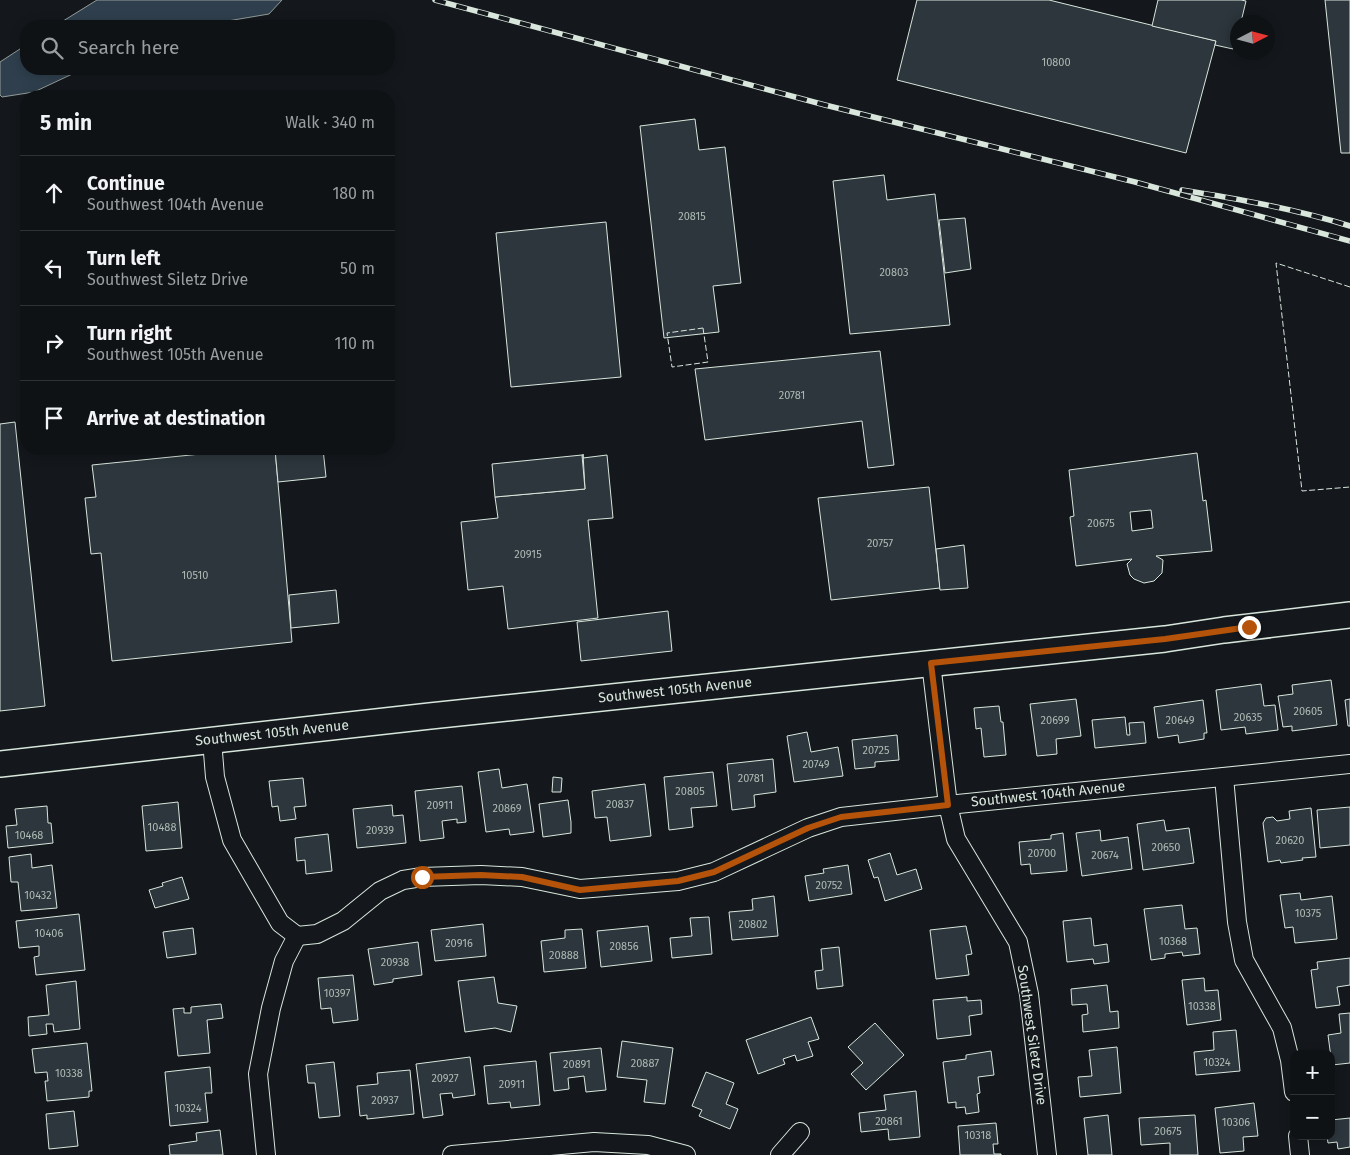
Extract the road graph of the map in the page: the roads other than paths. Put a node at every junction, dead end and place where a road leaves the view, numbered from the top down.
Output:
1 (1350, 615) edge
2 (931, 663) junction
3 (212, 740) junction
4 (0, 764) edge
5 (1350, 764) edge
6 (1224, 777) junction
7 (948, 805) junction
8 (297, 936) junction
9 (1290, 1060) edge
10 (800, 1132) dead end
11 (1298, 1140) edge
12 (266, 1155) edge
13 (452, 1155) edge
14 (686, 1155) edge
15 (780, 1155) edge
16 (1047, 1155) edge
17 (1300, 1155) edge

1 - 2 street, Southwest 105th Avenue
2 - 3 street, Southwest 105th Avenue
2 - 7 street, Southwest Siletz Drive
3 - 4 street, Southwest 105th Avenue
3 - 8 street
5 - 6 street, Southwest 104th Avenue
6 - 7 street, Southwest 104th Avenue
6 - 9 street
7 - 8 street, Southwest 104th Avenue
7 - 16 street, Southwest Siletz Drive
8 - 12 street
10 - 15 street
11 - 17 street
13 - 14 street

